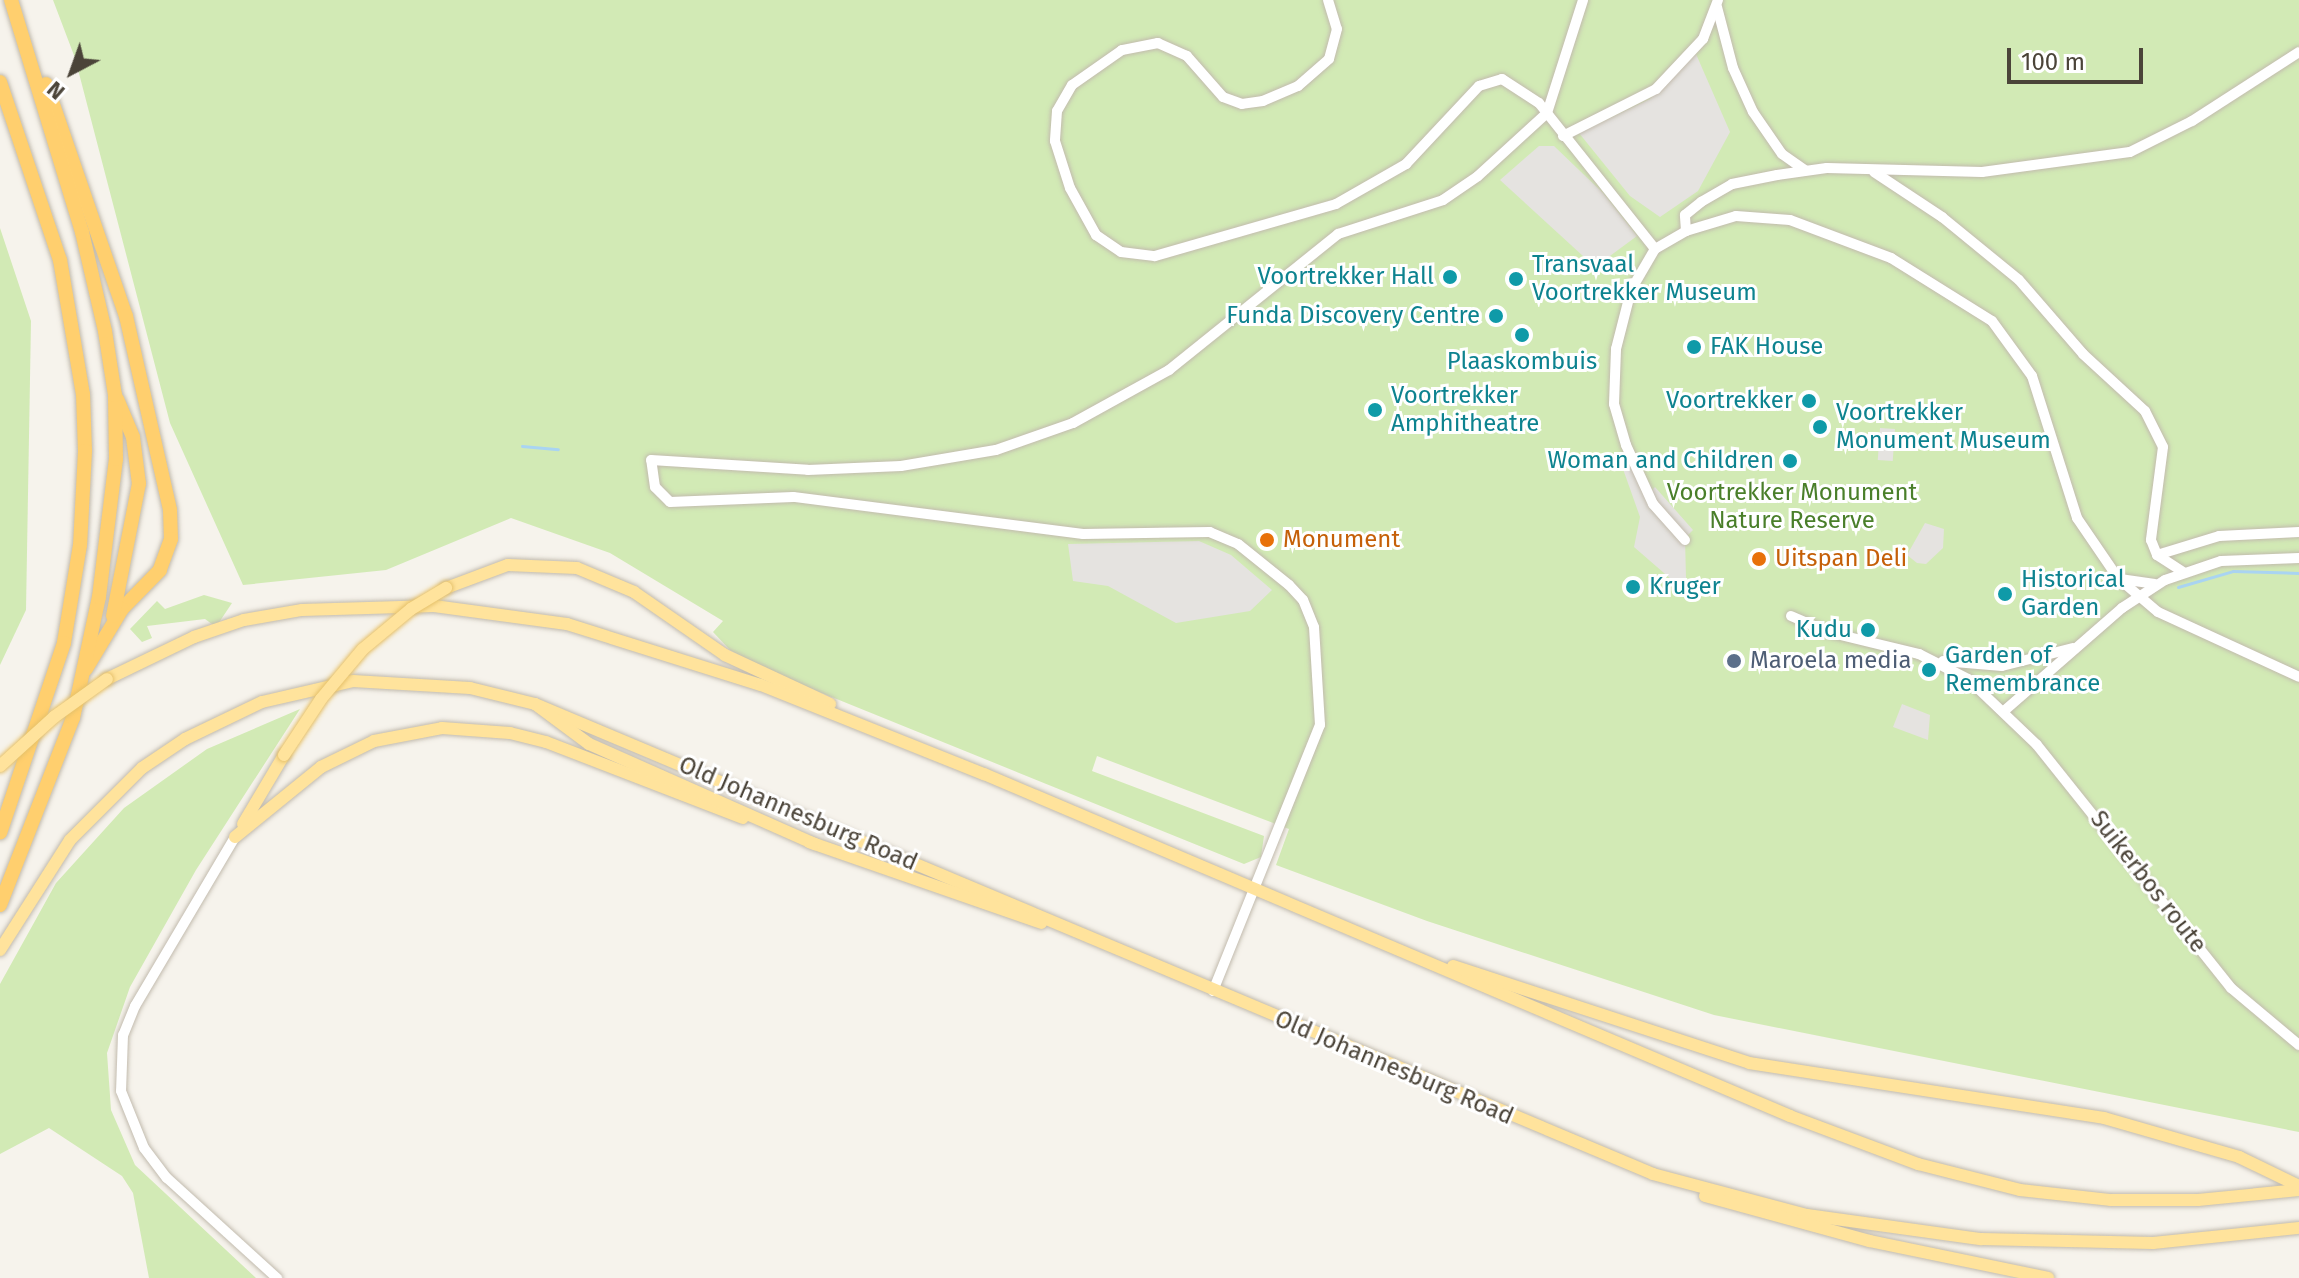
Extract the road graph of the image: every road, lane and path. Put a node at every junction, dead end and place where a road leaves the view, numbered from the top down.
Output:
1 (14, 0) edge
2 (1328, 0) edge
3 (1583, 0) edge
4 (1718, 3) edge
5 (2299, 52) edge
6 (0, 82) edge
7 (42, 86) junction
8 (1547, 113) junction
9 (1563, 136) junction
10 (1805, 170) junction
11 (1872, 171) junction
12 (1686, 231) junction
13 (1655, 249) junction
14 (115, 395) junction
15 (2299, 532) edge
16 (1685, 540) dead end
17 (2157, 555) junction
18 (2299, 561) edge
19 (2183, 572) junction
20 (2118, 578) junction
21 (2157, 584) junction
22 (2136, 597) junction
23 (1791, 616) dead end
24 (111, 626) junction
25 (2085, 641) junction
26 (1933, 659) junction
27 (84, 673) junction
28 (2299, 677) edge
29 (535, 704) junction
30 (2004, 711) junction
31 (0, 766) edge
32 (984, 774) junction
33 (0, 833) edge
34 (235, 837) junction
35 (815, 844) junction
36 (1255, 890) junction
37 (0, 905) edge
38 (1069, 927) junction
39 (1359, 933) junction
40 (0, 950) edge
41 (1213, 991) junction
42 (2299, 1045) edge
43 (1653, 1174) junction
44 (2299, 1188) edge
45 (2299, 1228) edge
46 (277, 1278) edge
47 (2048, 1278) edge

1 - 7 highway
2 - 8 street
3 - 8 street
4 - 9 street
4 - 10 street
5 - 11 street
6 - 33 highway
7 - 14 highway
7 - 24 highway
8 - 9 street
8 - 36 street
9 - 13 street
10 - 11 street
10 - 12 street
11 - 17 street
12 - 13 street
12 - 20 street
13 - 16 street
14 - 24 highway
14 - 27 highway
15 - 17 street
17 - 19 street
18 - 19 street
19 - 21 street
20 - 21 street
20 - 22 street
21 - 22 street
22 - 25 street
22 - 28 street
23 - 26 street
24 - 27 highway
25 - 26 street
25 - 30 street
26 - 30 street, Suikerbos route
27 - 37 highway
29 - 35 main road
29 - 38 main road, Old Johannesburg Road
29 - 40 main road
30 - 42 street, Suikerbos route
31 - 32 main road, bridge
32 - 34 main road, bridge
32 - 36 main road
34 - 35 main road
34 - 46 street
35 - 38 main road
36 - 39 main road
36 - 41 street
38 - 41 main road, Old Johannesburg Road
39 - 44 main road
39 - 44 main road
41 - 43 main road, Old Johannesburg Road
43 - 45 main road, Old Johannesburg Road
43 - 47 main road

